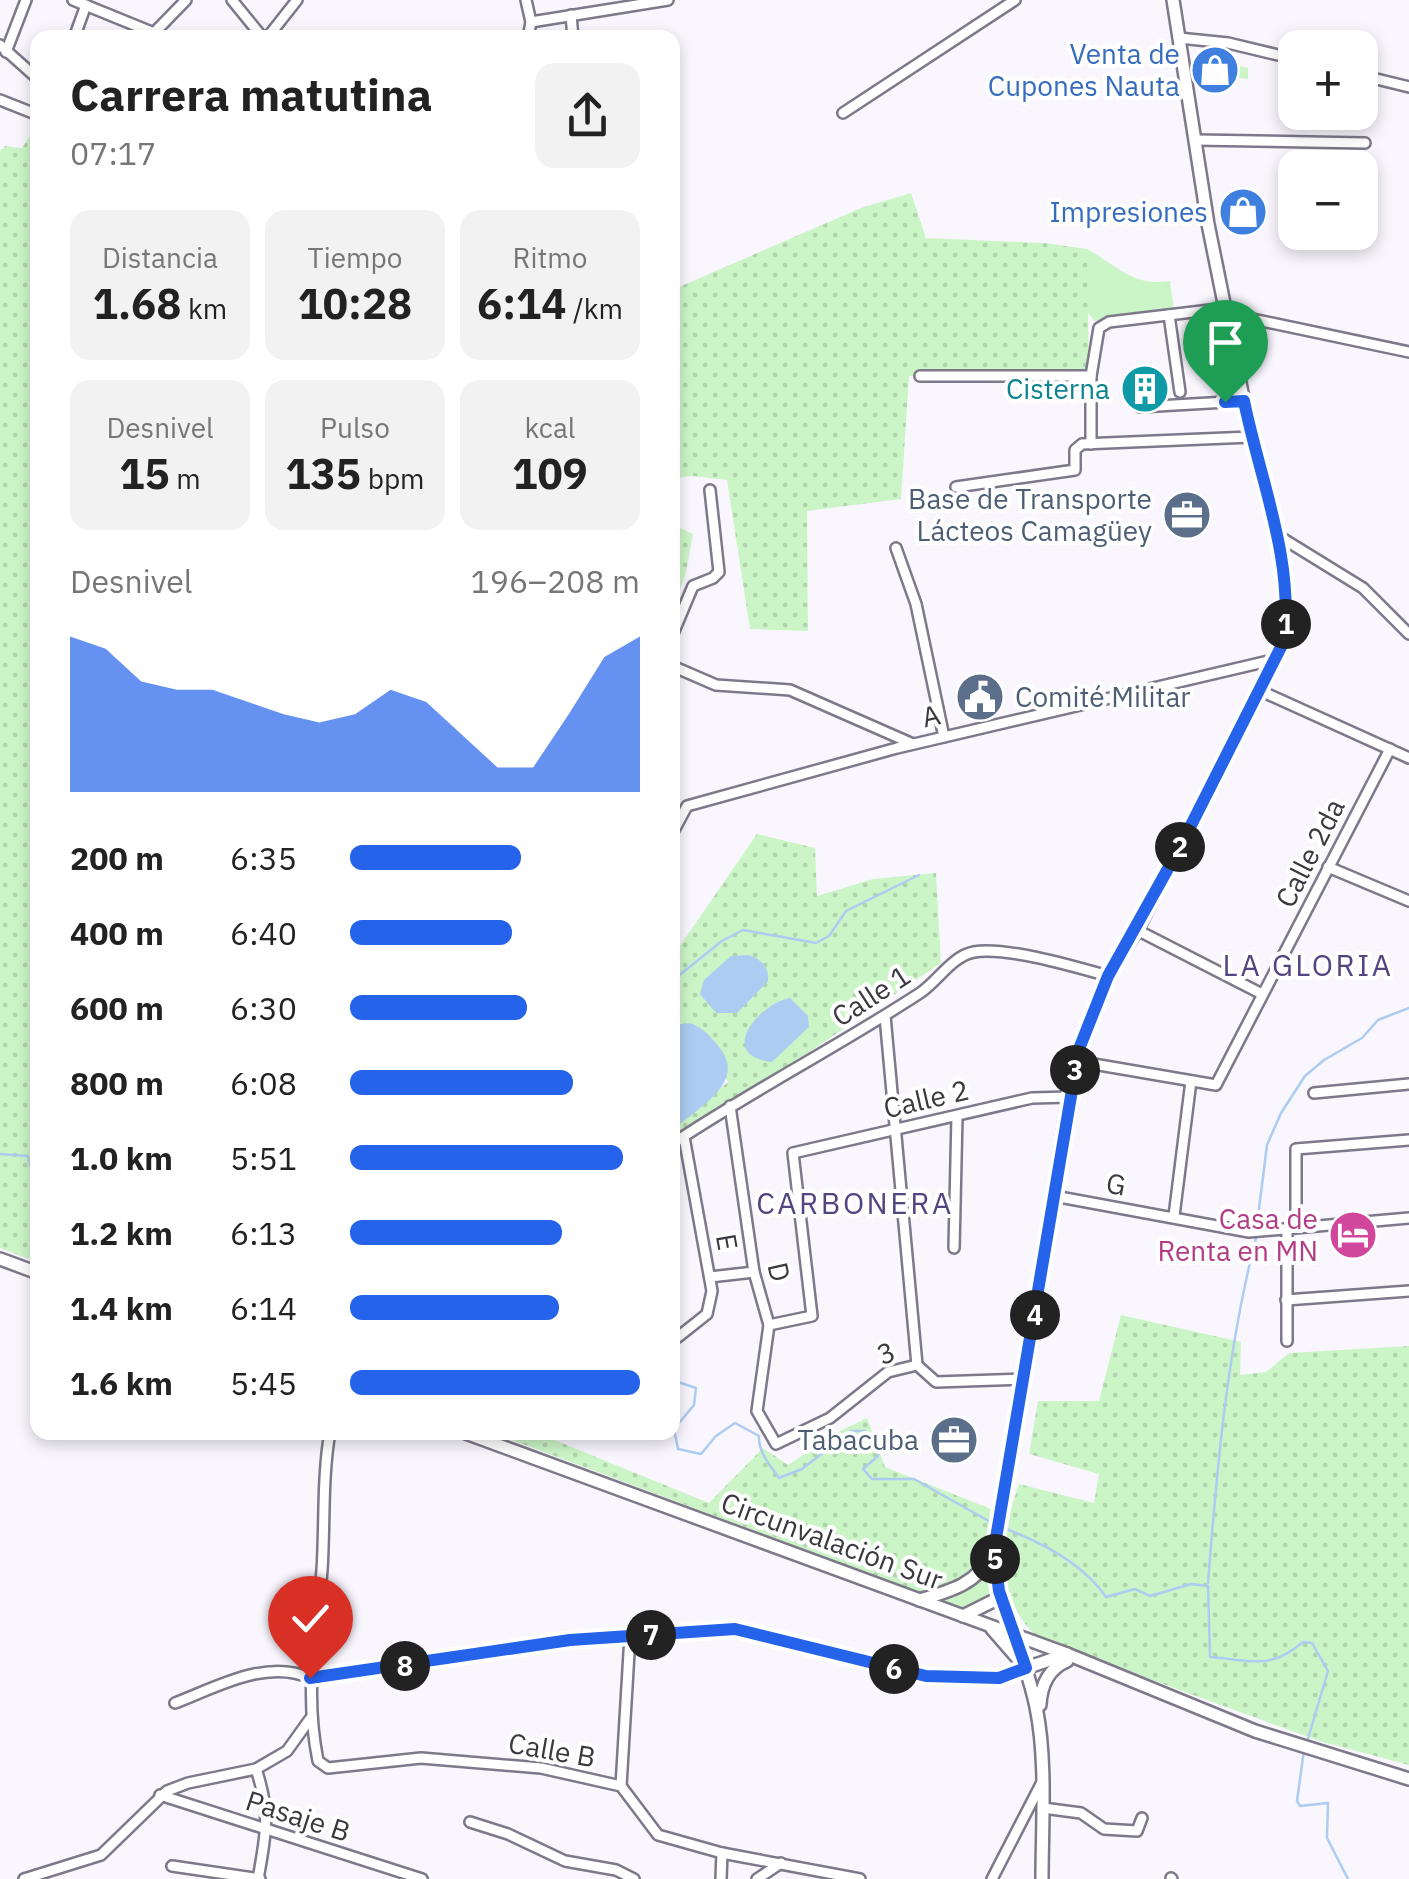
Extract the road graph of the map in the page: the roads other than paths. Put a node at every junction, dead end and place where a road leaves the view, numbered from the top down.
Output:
1 (26, 0) edge
2 (74, 0) edge
3 (186, 0) edge
4 (232, 0) edge
5 (298, 0) edge
6 (526, 0) edge
7 (668, 0) edge
8 (1015, 0) edge
9 (1173, 0) edge
10 (86, 5) junction
11 (571, 16) junction
12 (531, 22) junction
13 (77, 30) edge
14 (141, 30) edge
15 (157, 30) edge
16 (258, 30) edge
17 (272, 30) edge
18 (530, 30) edge
19 (572, 30) edge
20 (1178, 38) junction
21 (3, 48) edge
22 (1278, 55) edge
23 (30, 72) edge
24 (1378, 79) edge
25 (1409, 87) edge
26 (0, 100) edge
27 (30, 111) edge
28 (843, 113) dead end
29 (1195, 140) junction
30 (1366, 143) dead end
31 (1226, 312) junction
32 (1170, 315) junction
33 (1409, 352) edge
34 (920, 376) dead end
35 (1091, 376) junction
36 (1180, 392) dead end
37 (1244, 401) junction
38 (1140, 407) dead end
39 (1251, 437) junction
40 (1092, 444) junction
41 (956, 487) dead end
42 (710, 490) dead end
43 (1277, 535) junction
44 (896, 548) dead end
45 (680, 616) edge
46 (1409, 634) edge
47 (1276, 660) junction
48 (680, 669) edge
49 (1262, 691) junction
50 (944, 736) junction
51 (913, 744) junction
52 (1390, 749) junction
53 (1409, 758) edge
54 (680, 819) edge
55 (1328, 868) junction
56 (1409, 901) edge
57 (1136, 930) junction
58 (1108, 976) junction
59 (1262, 994) junction
60 (884, 1016) junction
61 (1076, 1061) junction
62 (1191, 1081) junction
63 (1409, 1084) edge
64 (1314, 1093) dead end
65 (1070, 1098) junction
66 (730, 1106) junction
67 (957, 1116) junction
68 (893, 1130) junction
69 (684, 1136) junction
70 (680, 1139) edge
71 (1409, 1140) edge
72 (1054, 1196) junction
73 (1174, 1216) junction
74 (1409, 1218) edge
75 (1291, 1228) junction
76 (954, 1248) dead end
77 (0, 1259) edge
78 (30, 1270) edge
79 (754, 1272) junction
80 (710, 1277) junction
81 (1409, 1291) edge
82 (1286, 1300) junction
83 (769, 1324) junction
84 (680, 1336) edge
85 (1286, 1340) dead end
86 (918, 1364) junction
87 (1024, 1379) junction
88 (329, 1440) edge
89 (485, 1440) edge
90 (776, 1444) joint
91 (994, 1550) junction
92 (1001, 1597) junction
93 (919, 1600) junction
94 (962, 1616) junction
95 (989, 1626) junction
96 (1013, 1635) junction
97 (630, 1636) junction
98 (1036, 1643) junction
99 (1071, 1656) junction
100 (1026, 1668) junction
101 (310, 1678) junction
102 (174, 1704) dead end
103 (310, 1720) junction
104 (1038, 1720) junction
105 (256, 1769) junction
106 (1409, 1780) edge
107 (1041, 1784) junction
108 (621, 1786) junction
109 (160, 1795) junction
110 (1042, 1808) junction
111 (1142, 1818) dead end
112 (470, 1822) dead end
113 (267, 1830) junction
114 (722, 1853) junction
115 (781, 1863) junction
116 (172, 1866) dead end
117 (400, 1876) edge
118 (996, 1878) edge
119 (24, 1879) edge
120 (259, 1879) edge
121 (422, 1879) edge
122 (634, 1879) edge
123 (720, 1879) edge
124 (758, 1879) edge
125 (860, 1879) edge
126 (1042, 1879) edge

1 - 21 street
2 - 10 street
3 - 15 street
4 - 16 street
5 - 17 street
6 - 12 street
7 - 11 street
8 - 28 street
9 - 20 main road
10 - 13 street
10 - 14 street
11 - 12 street
11 - 19 street
12 - 18 street
20 - 22 street
20 - 29 main road
21 - 23 street
24 - 25 street
26 - 27 street
29 - 30 street
29 - 31 main road
31 - 32 street
31 - 33 street
31 - 37 main road
32 - 35 street
32 - 36 street
34 - 35 street
35 - 40 street
37 - 38 street
37 - 39 main road
39 - 40 street
39 - 43 main road
40 - 41 street
42 - 45 street
43 - 46 street
43 - 47 main road
44 - 50 street
47 - 49 main road
47 - 50 street, A
48 - 51 street
49 - 52 street
49 - 57 main road
50 - 51 street, A
51 - 54 street, A
52 - 53 street
52 - 55 street, Calle 2da
55 - 56 street
55 - 59 street, Calle 2da
57 - 58 main road
57 - 59 street
58 - 60 street, Calle 1
58 - 61 main road
59 - 62 street, Calle 2da
60 - 66 street, Calle 1
60 - 68 street
61 - 62 street
61 - 65 main road
62 - 73 street
63 - 64 street
65 - 67 street, Calle 2
65 - 72 main road
66 - 69 street, Calle 1
66 - 79 street, D
67 - 68 street, Calle 2
67 - 76 street
68 - 83 street, Calle 2
68 - 86 street
69 - 70 street, Calle 1
69 - 80 street, E
71 - 75 street
72 - 73 street, G
72 - 87 main road
73 - 75 street, G
74 - 75 street, G
75 - 82 street
77 - 78 main road
79 - 80 street
79 - 83 street, D
80 - 84 street, E
81 - 82 street
82 - 85 street
83 - 90 street, D
86 - 87 street, 3
86 - 90 street, 3
87 - 91 main road
88 - 101 street
89 - 93 main road, Circunvalación Sur
91 - 92 main road
91 - 93 main road
92 - 94 main road
92 - 96 main road
92 - 98 main road
93 - 94 main road, Circunvalación Sur
94 - 95 main road, Circunvalación Sur
95 - 96 main road, Circunvalación Sur
95 - 100 main road
96 - 98 main road, Circunvalación Sur
96 - 100 main road
97 - 100 street
97 - 101 street
97 - 108 street
98 - 99 main road, Circunvalación Sur
99 - 100 main road
99 - 104 main road
99 - 106 main road, Circunvalación Sur
100 - 104 main road
101 - 102 street
101 - 103 street
103 - 105 street
103 - 108 street, Calle B
104 - 107 main road
105 - 109 street
105 - 113 street
107 - 110 main road
107 - 118 street
108 - 114 street, Calle B
109 - 113 street, Pasaje B
109 - 119 street
110 - 111 street
110 - 126 main road
112 - 122 street
113 - 117 street, Pasaje B
113 - 120 street
114 - 115 street, Calle B
114 - 123 street
115 - 124 street
115 - 125 street, Calle B
116 - 120 street
117 - 121 street, Pasaje B

